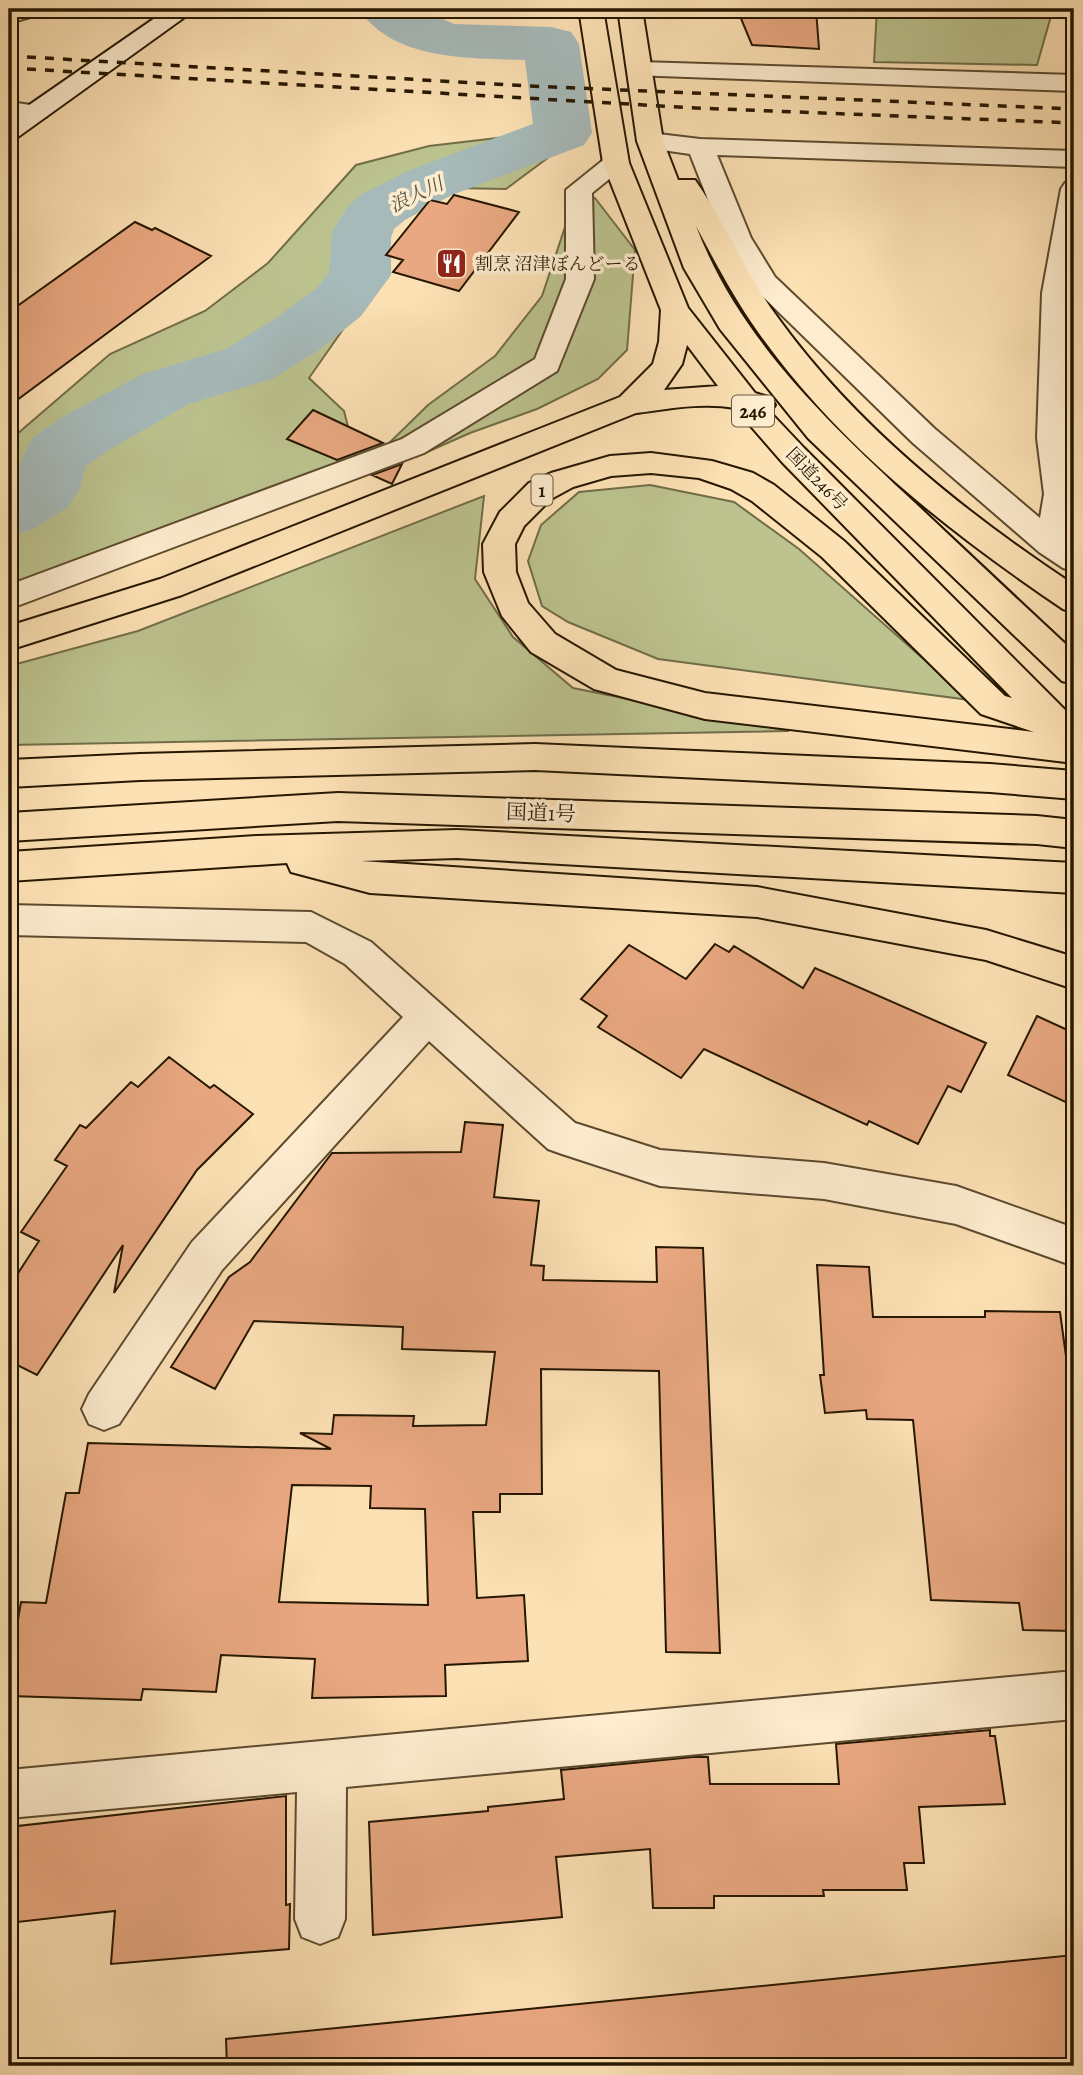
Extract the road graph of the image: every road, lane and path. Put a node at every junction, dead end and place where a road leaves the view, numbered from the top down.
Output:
1 (33, 9) edge
2 (184, 9) edge
3 (591, 9) edge
4 (630, 9) edge
5 (9, 16) edge
6 (640, 70) junction
7 (1074, 83) edge
8 (9, 110) edge
9 (37, 112) junction
10 (9, 131) edge
11 (649, 141) junction
12 (700, 147) junction
13 (1074, 159) edge
14 (616, 163) junction
15 (1074, 189) edge
16 (675, 310) junction
17 (743, 398) junction
18 (631, 404) junction
19 (819, 431) junction
20 (1050, 544) junction
21 (1074, 560) edge
22 (9, 597) edge
23 (1074, 601) edge
24 (9, 638) edge
25 (1074, 672) edge
26 (1070, 739) edge
27 (9, 774) edge
28 (1074, 785) edge
29 (9, 827) edge
30 (1074, 834) edge
31 (257, 850) junction
32 (9, 867) edge
33 (1074, 878) edge
34 (9, 920) edge
35 (1074, 974) edge
36 (428, 1016) junction
37 (1074, 1247) edge
38 (104, 1409) dead end
39 (1074, 1695) edge
40 (322, 1765) junction
41 (9, 1794) edge
42 (320, 1919) dead end

1 - 5 street
2 - 9 street
3 - 14 highway, 国道246号 / 246
4 - 6 highway, 国道246号 / 246
6 - 7 street
6 - 11 highway, 国道246号 / 246
8 - 9 street
9 - 10 street
11 - 12 street
11 - 19 highway, 国道246号 / 246
11 - 23 highway
12 - 13 street
12 - 20 street
14 - 16 highway, 国道246号 / 246
14 - 22 street
15 - 20 street
16 - 17 highway, 国道246号 / 246
16 - 18 highway, 1
17 - 18 highway, 1
17 - 19 highway, 1
17 - 26 highway, 国道246号 / 246
18 - 24 highway, 1
19 - 25 highway, 国道246号 / 246
20 - 21 street
26 - 26 highway, 1
27 - 28 highway
29 - 30 highway, 国道1号
31 - 32 highway
31 - 33 highway
31 - 35 highway
34 - 36 street
36 - 37 street
36 - 38 street
39 - 40 street
40 - 41 street
40 - 42 street

